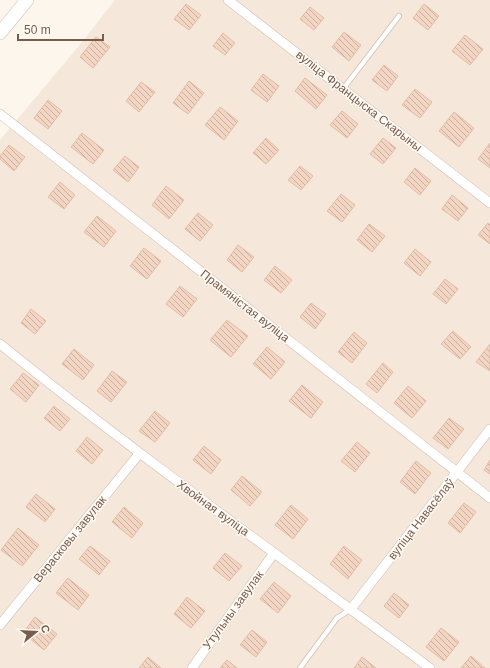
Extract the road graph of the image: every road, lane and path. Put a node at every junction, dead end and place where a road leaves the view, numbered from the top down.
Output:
1 (27, 0) edge
2 (228, 0) edge
3 (399, 16) dead end
4 (0, 33) edge
5 (342, 89) junction
6 (0, 114) edge
7 (490, 203) edge
8 (0, 344) edge
9 (490, 430) edge
10 (139, 454) junction
11 (457, 472) junction
12 (490, 498) edge
13 (274, 553) junction
14 (351, 609) junction
15 (0, 625) edge
16 (426, 667) edge
17 (192, 668) edge
18 (300, 668) edge

1 - 4 main road
2 - 5 street, вуліца Францыска Скарыны
3 - 5 lane
5 - 7 street, вуліца Францыска Скарыны
6 - 11 street, Прамяністая вуліца
8 - 10 street, Хвойная вуліца
9 - 11 street, вуліца Навасёлаў
10 - 13 street, Хвойная вуліца
10 - 15 street, Верасковы завулак
11 - 12 street, Прамяністая вуліца
11 - 14 street, вуліца Навасёлаў
13 - 14 street, Хвойная вуліца
13 - 17 street, Утульны завулак
14 - 16 street, Хвойная вуліца
14 - 18 lane

